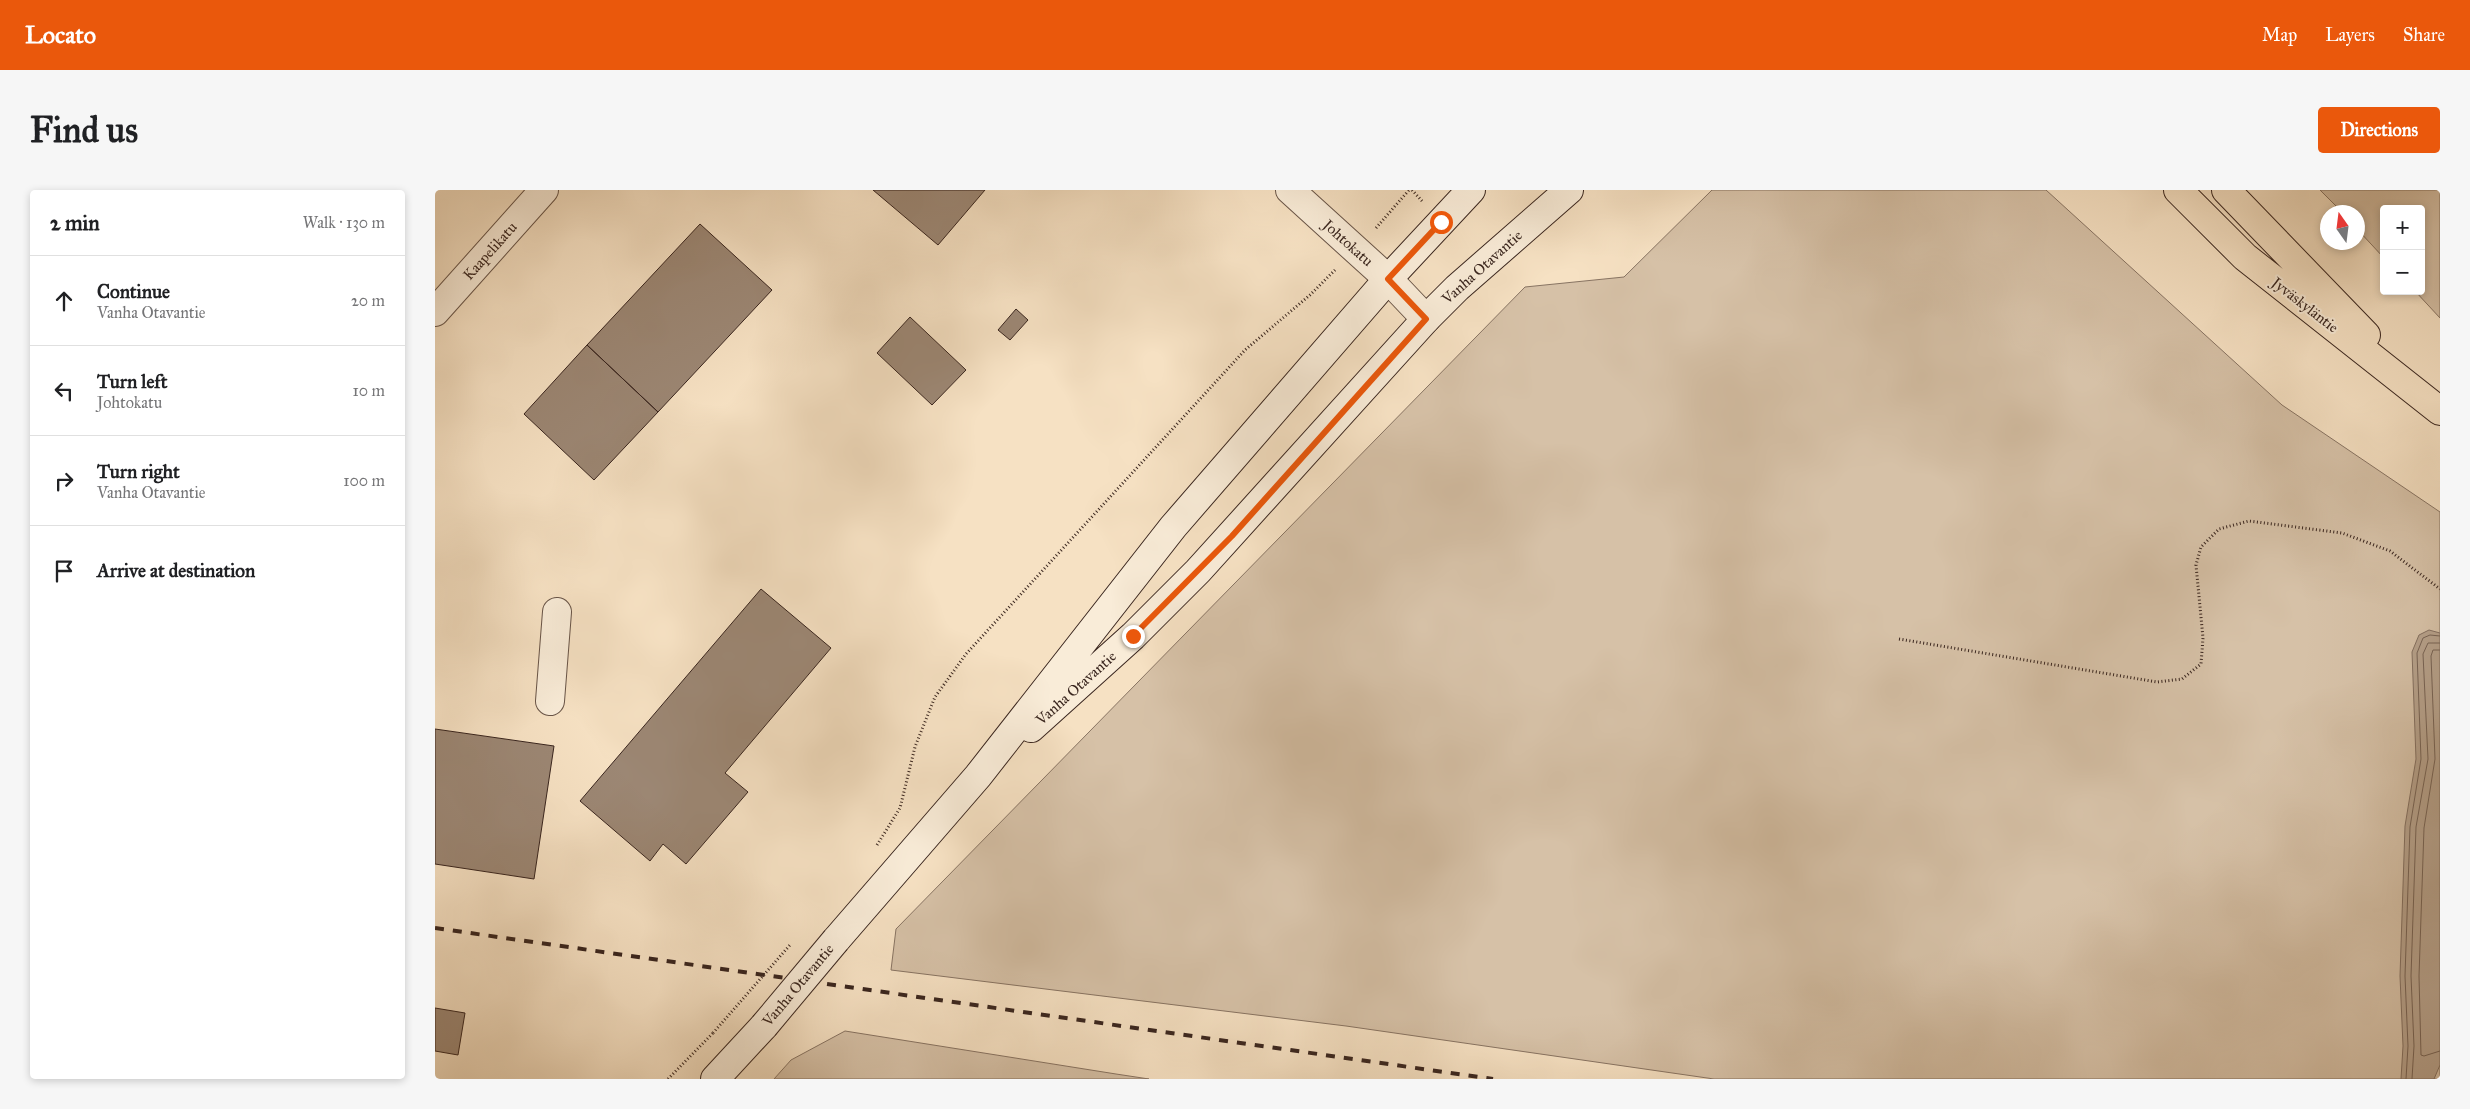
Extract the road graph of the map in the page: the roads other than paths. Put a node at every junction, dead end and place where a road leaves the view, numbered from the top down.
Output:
1 (544, 190) edge
2 (1290, 190) edge
3 (1471, 190) edge
4 (1569, 190) edge
5 (2178, 190) edge
6 (2225, 190) edge
7 (1388, 279) junction
8 (435, 312) edge
9 (1426, 319) junction
10 (2440, 411) edge
11 (557, 612) dead end
12 (550, 700) dead end
13 (978, 776) junction
14 (715, 1079) edge

1 - 8 main road, Kaapelikatu
2 - 7 main road, Johtokatu
3 - 7 main road, Vanha Otavantie
4 - 9 main road, Vanha Otavantie
5 - 10 highway, Jyväskyläntie
6 - 10 highway, Jyväskyläntie
7 - 9 main road, Johtokatu
7 - 13 main road, Vanha Otavantie
9 - 13 main road, Vanha Otavantie
11 - 12 main road
13 - 14 main road, Vanha Otavantie, bridge

